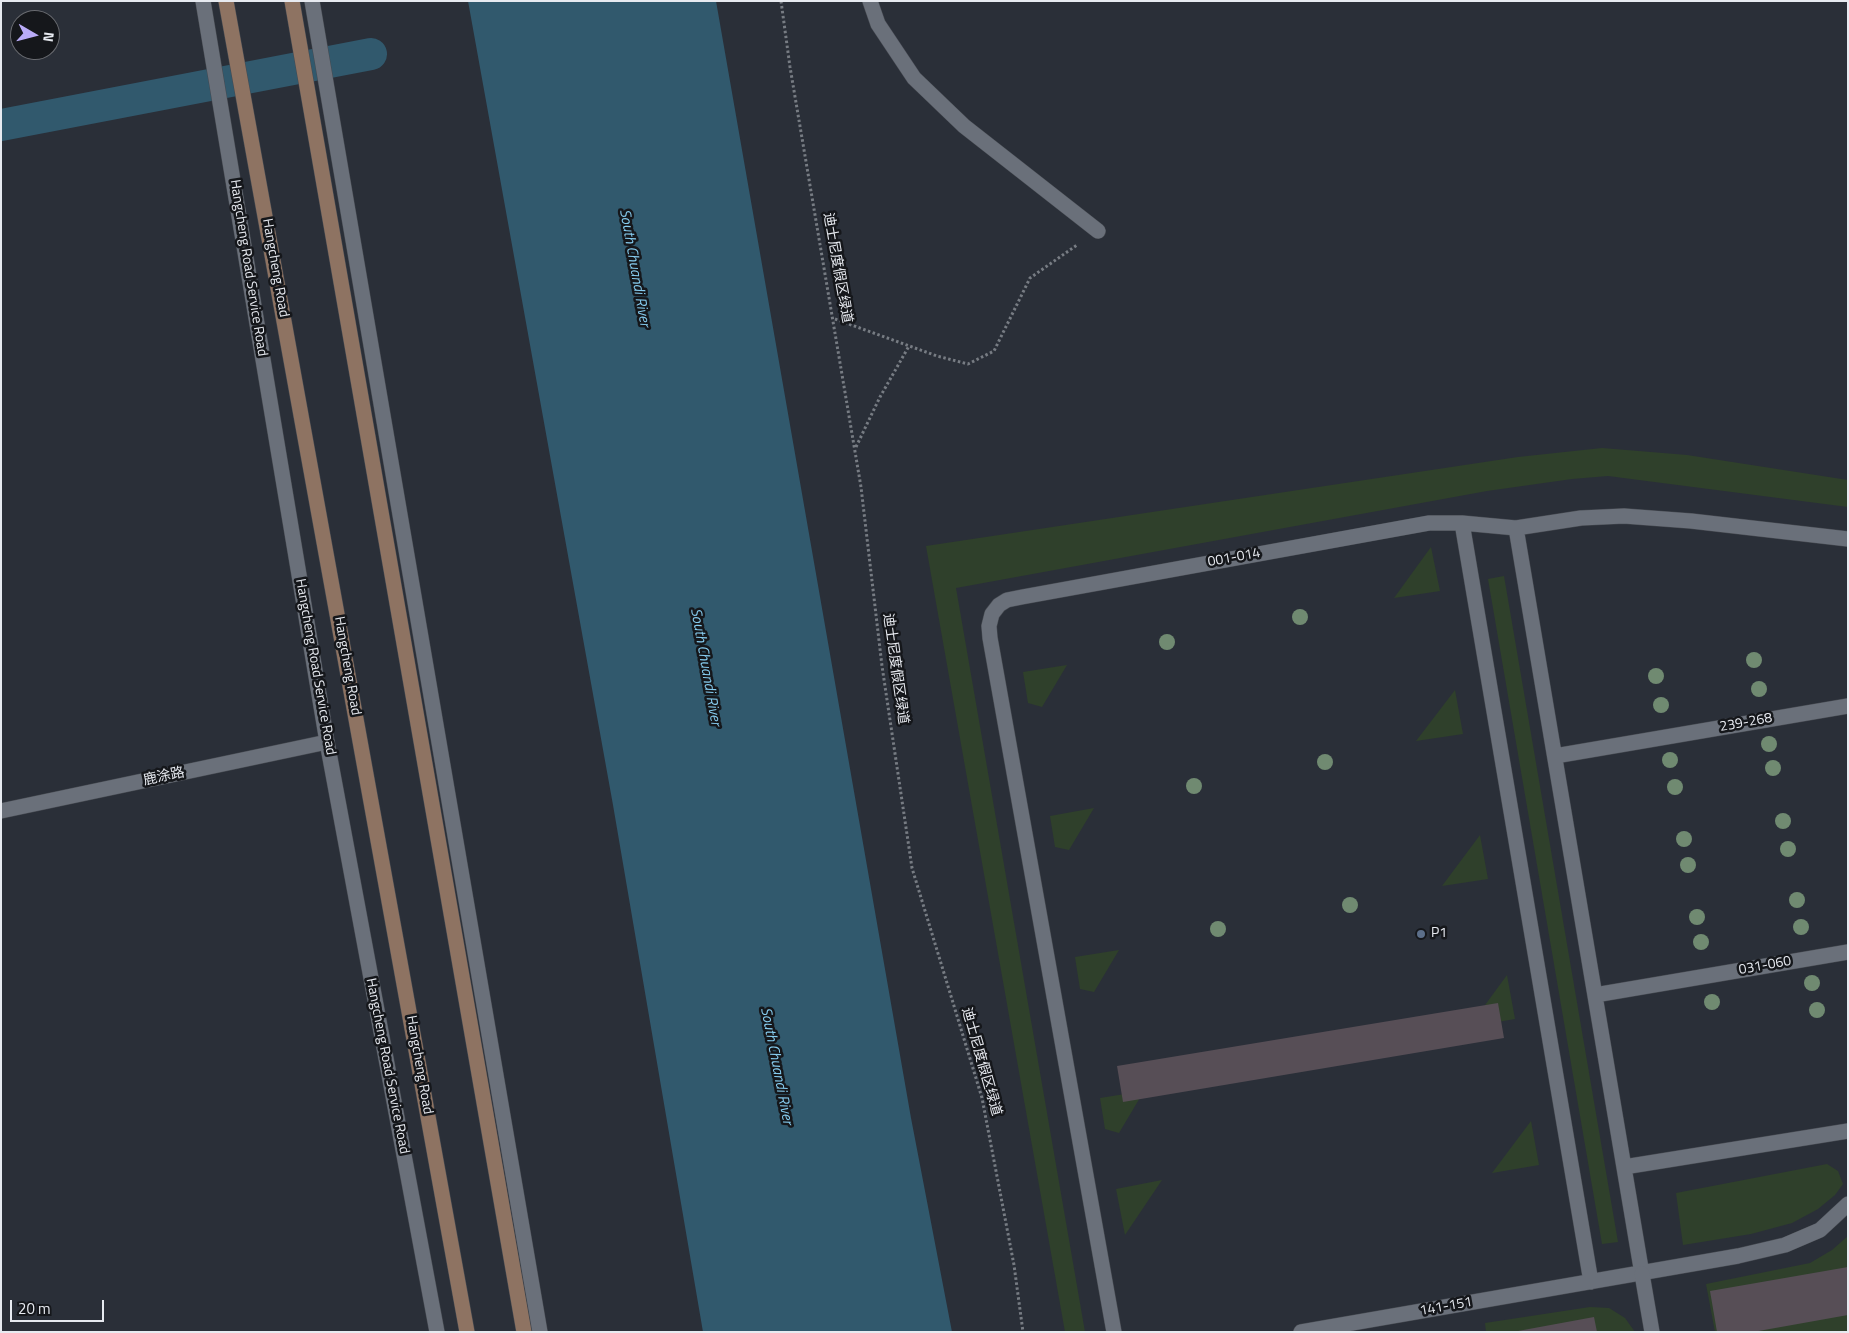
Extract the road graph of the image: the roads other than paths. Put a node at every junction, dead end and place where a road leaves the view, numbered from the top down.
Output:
1 (203, 1) edge
2 (292, 1) edge
3 (312, 1) edge
4 (870, 1) edge
5 (227, 9) edge
6 (1098, 231) road end
7 (1462, 523) junction
8 (1516, 528) junction
9 (1848, 539) edge
10 (1848, 706) edge
11 (327, 742) junction
12 (1555, 756) junction
13 (1, 811) edge
14 (1848, 952) edge
15 (1595, 995) junction
16 (1848, 1131) edge
17 (1624, 1167) junction
18 (1848, 1204) edge
19 (1642, 1274) junction
20 (1591, 1282) junction
21 (437, 1332) edge
22 (467, 1332) edge
23 (524, 1332) edge
24 (540, 1332) edge
25 (1114, 1332) edge
26 (1301, 1332) edge
27 (1652, 1332) edge

1 - 11 street, Hangcheng Road Service Road
2 - 23 main road
3 - 24 street
4 - 6 street
5 - 22 main road, Hangcheng Road
7 - 8 street, 001-014
7 - 20 street
7 - 25 street, 001-014
8 - 9 street, 001-014
8 - 12 street
10 - 12 street, 239-268
11 - 13 street, 鹿涂路
11 - 21 street, Hangcheng Road Service Road
12 - 15 street
14 - 15 street, 031-060
15 - 17 street
16 - 17 street
17 - 19 street
18 - 19 street, 141-151
19 - 20 street, 141-151
19 - 27 street
20 - 26 street, 141-151

